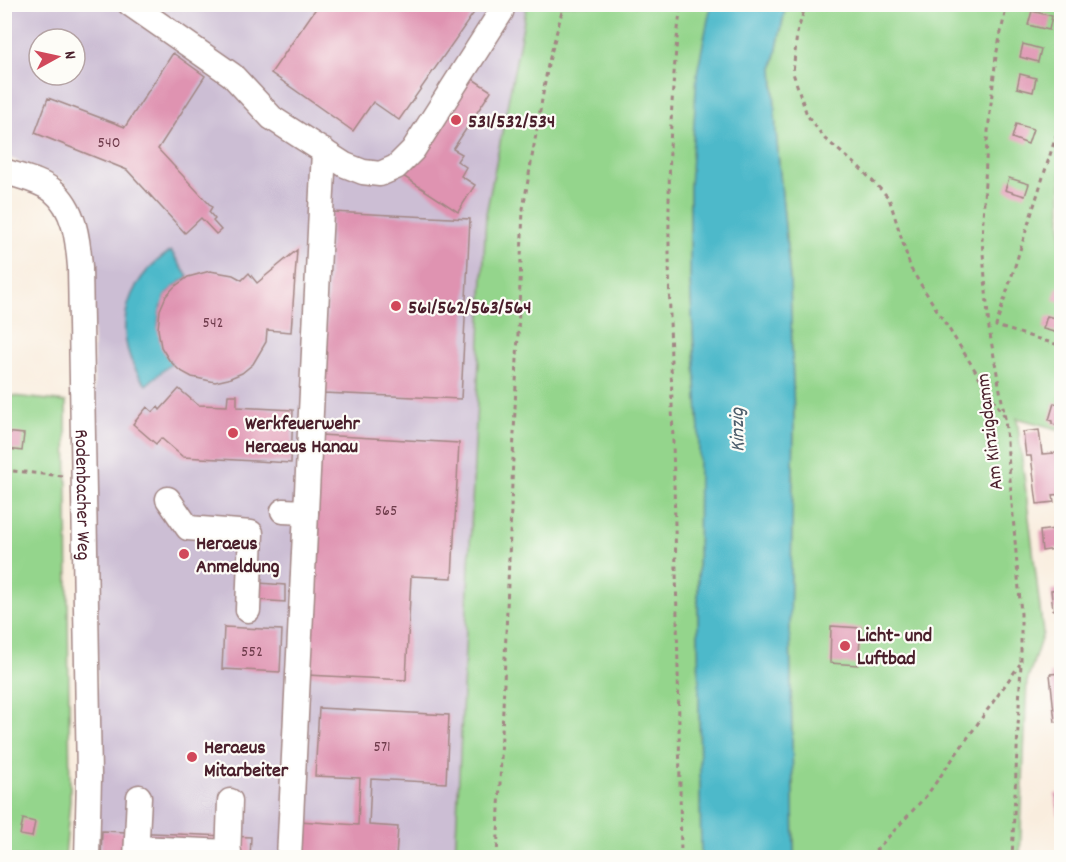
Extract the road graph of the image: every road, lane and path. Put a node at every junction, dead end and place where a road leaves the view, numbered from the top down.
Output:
1 (130, 4) edge
2 (503, 4) edge
3 (564, 4) edge
4 (681, 4) edge
5 (807, 4) edge
6 (1007, 4) edge
7 (1062, 117) edge
8 (1053, 144) junction
9 (1062, 147) edge
10 (324, 151) junction
11 (4, 171) edge
12 (1062, 346) edge
13 (1005, 418) junction
14 (4, 470) edge
15 (85, 478) junction
16 (168, 499) dead end
17 (248, 610) dead end
18 (1021, 663) junction
19 (140, 797) dead end
20 (231, 801) dead end
21 (136, 853) edge
22 (228, 855) edge
23 (87, 858) edge
24 (289, 858) edge
25 (497, 858) edge
26 (681, 858) edge
27 (869, 858) edge
28 (1012, 858) edge

1 - 10 street
2 - 10 street
3 - 25 path
4 - 26 path
5 - 13 path
6 - 13 path, Am Kinzigdamm
7 - 8 path
8 - 9 path
8 - 12 path
10 - 24 street
11 - 15 street, Rodenbacher Weg
13 - 18 path, Am Kinzigdamm
14 - 15 path
15 - 23 street, Rodenbacher Weg
16 - 17 street
18 - 27 path
18 - 28 path, Am Kinzigdamm
19 - 21 street
20 - 22 street
21 - 22 street

